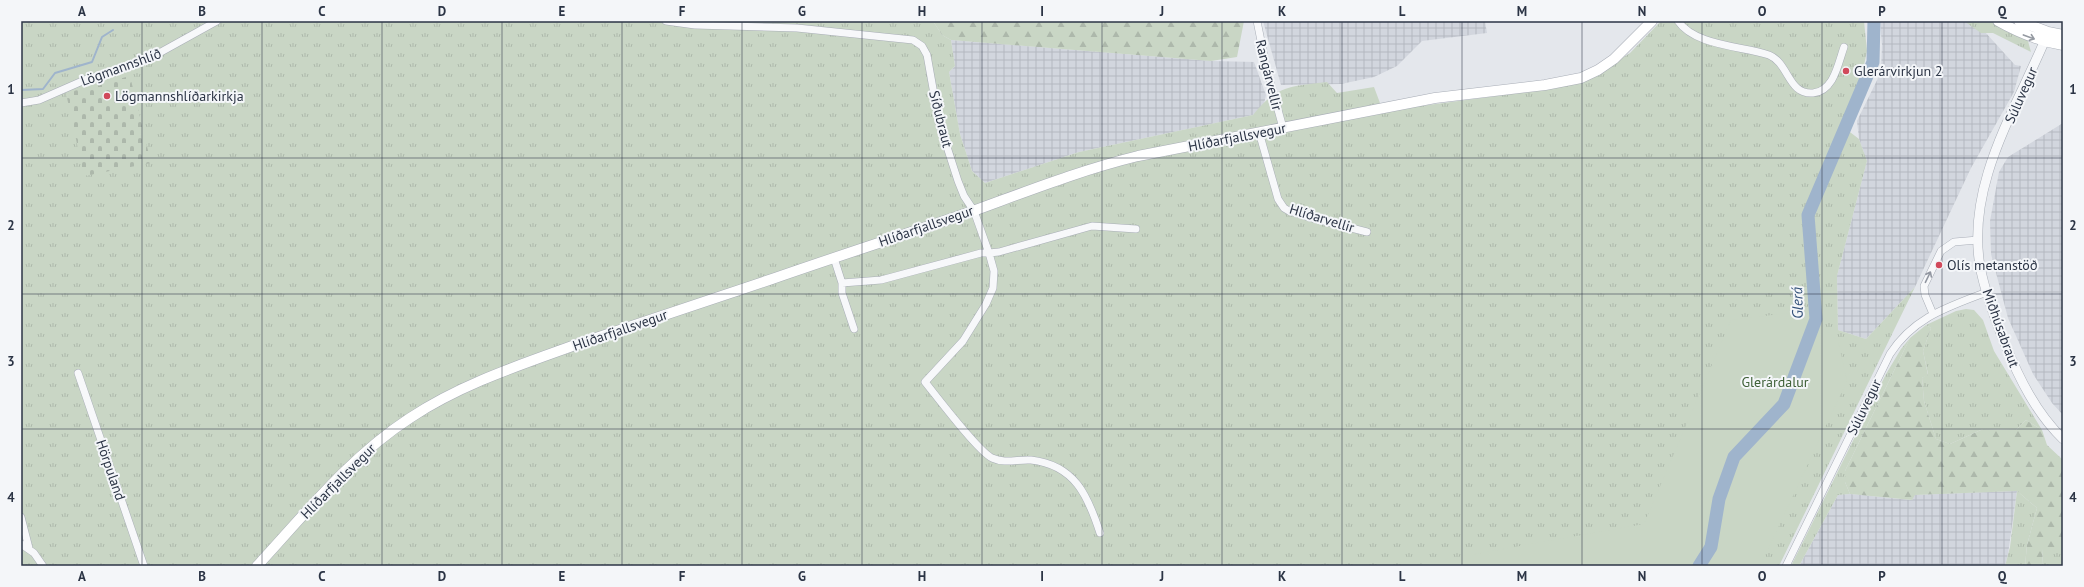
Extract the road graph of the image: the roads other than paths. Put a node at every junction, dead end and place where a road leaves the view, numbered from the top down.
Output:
1 (216, 21) edge
2 (666, 21) edge
3 (1257, 21) edge
4 (1652, 21) edge
5 (1678, 21) edge
6 (1998, 21) edge
7 (2019, 21) edge
8 (2063, 36) edge
9 (2046, 37) junction
10 (2063, 45) edge
11 (1844, 47) dead end
12 (21, 103) edge
13 (1282, 128) junction
14 (1259, 132) junction
15 (1993, 156) joint
16 (974, 211) junction
17 (1136, 229) dead end
18 (1367, 232) dead end
19 (1978, 240) junction
20 (989, 253) junction
21 (834, 258) junction
22 (842, 283) junction
23 (1987, 292) junction
24 (1933, 314) junction
25 (854, 330) dead end
26 (78, 373) dead end
27 (2063, 439) edge
28 (21, 517) edge
29 (1100, 533) dead end
30 (21, 544) edge
31 (29, 548) junction
32 (1787, 565) edge
33 (43, 566) edge
34 (144, 566) edge
35 (257, 566) edge

1 - 12 street, Lögmannshlíð
2 - 16 street, Síðubraut
3 - 13 street, Rangárvellir
4 - 13 main road, Hlíðarfjallsvegur
5 - 11 street
6 -> 9 main road
7 - 9 main road
8 - 9 main road
9 - 10 main road
9 - 15 street, Súluvegur
13 - 14 main road, Hlíðarfjallsvegur
14 - 16 main road, Hlíðarfjallsvegur
14 - 18 street, Hlíðarvellir
15 - 19 street, Miðhúsabraut
16 - 20 street, Síðubraut
16 - 21 main road, Hlíðarfjallsvegur
17 - 20 street
19 - 23 street, Miðhúsabraut
24 -> 19 street
20 - 22 street
20 - 29 street, Síðubraut
21 - 22 street
21 - 35 main road, Hlíðarfjallsvegur
22 - 25 street
23 - 24 street, Súluvegur
23 - 27 street, Miðhúsabraut
24 - 32 street, Súluvegur
26 - 34 street, Hörpuland
28 - 31 street
30 - 31 street
31 - 33 street

